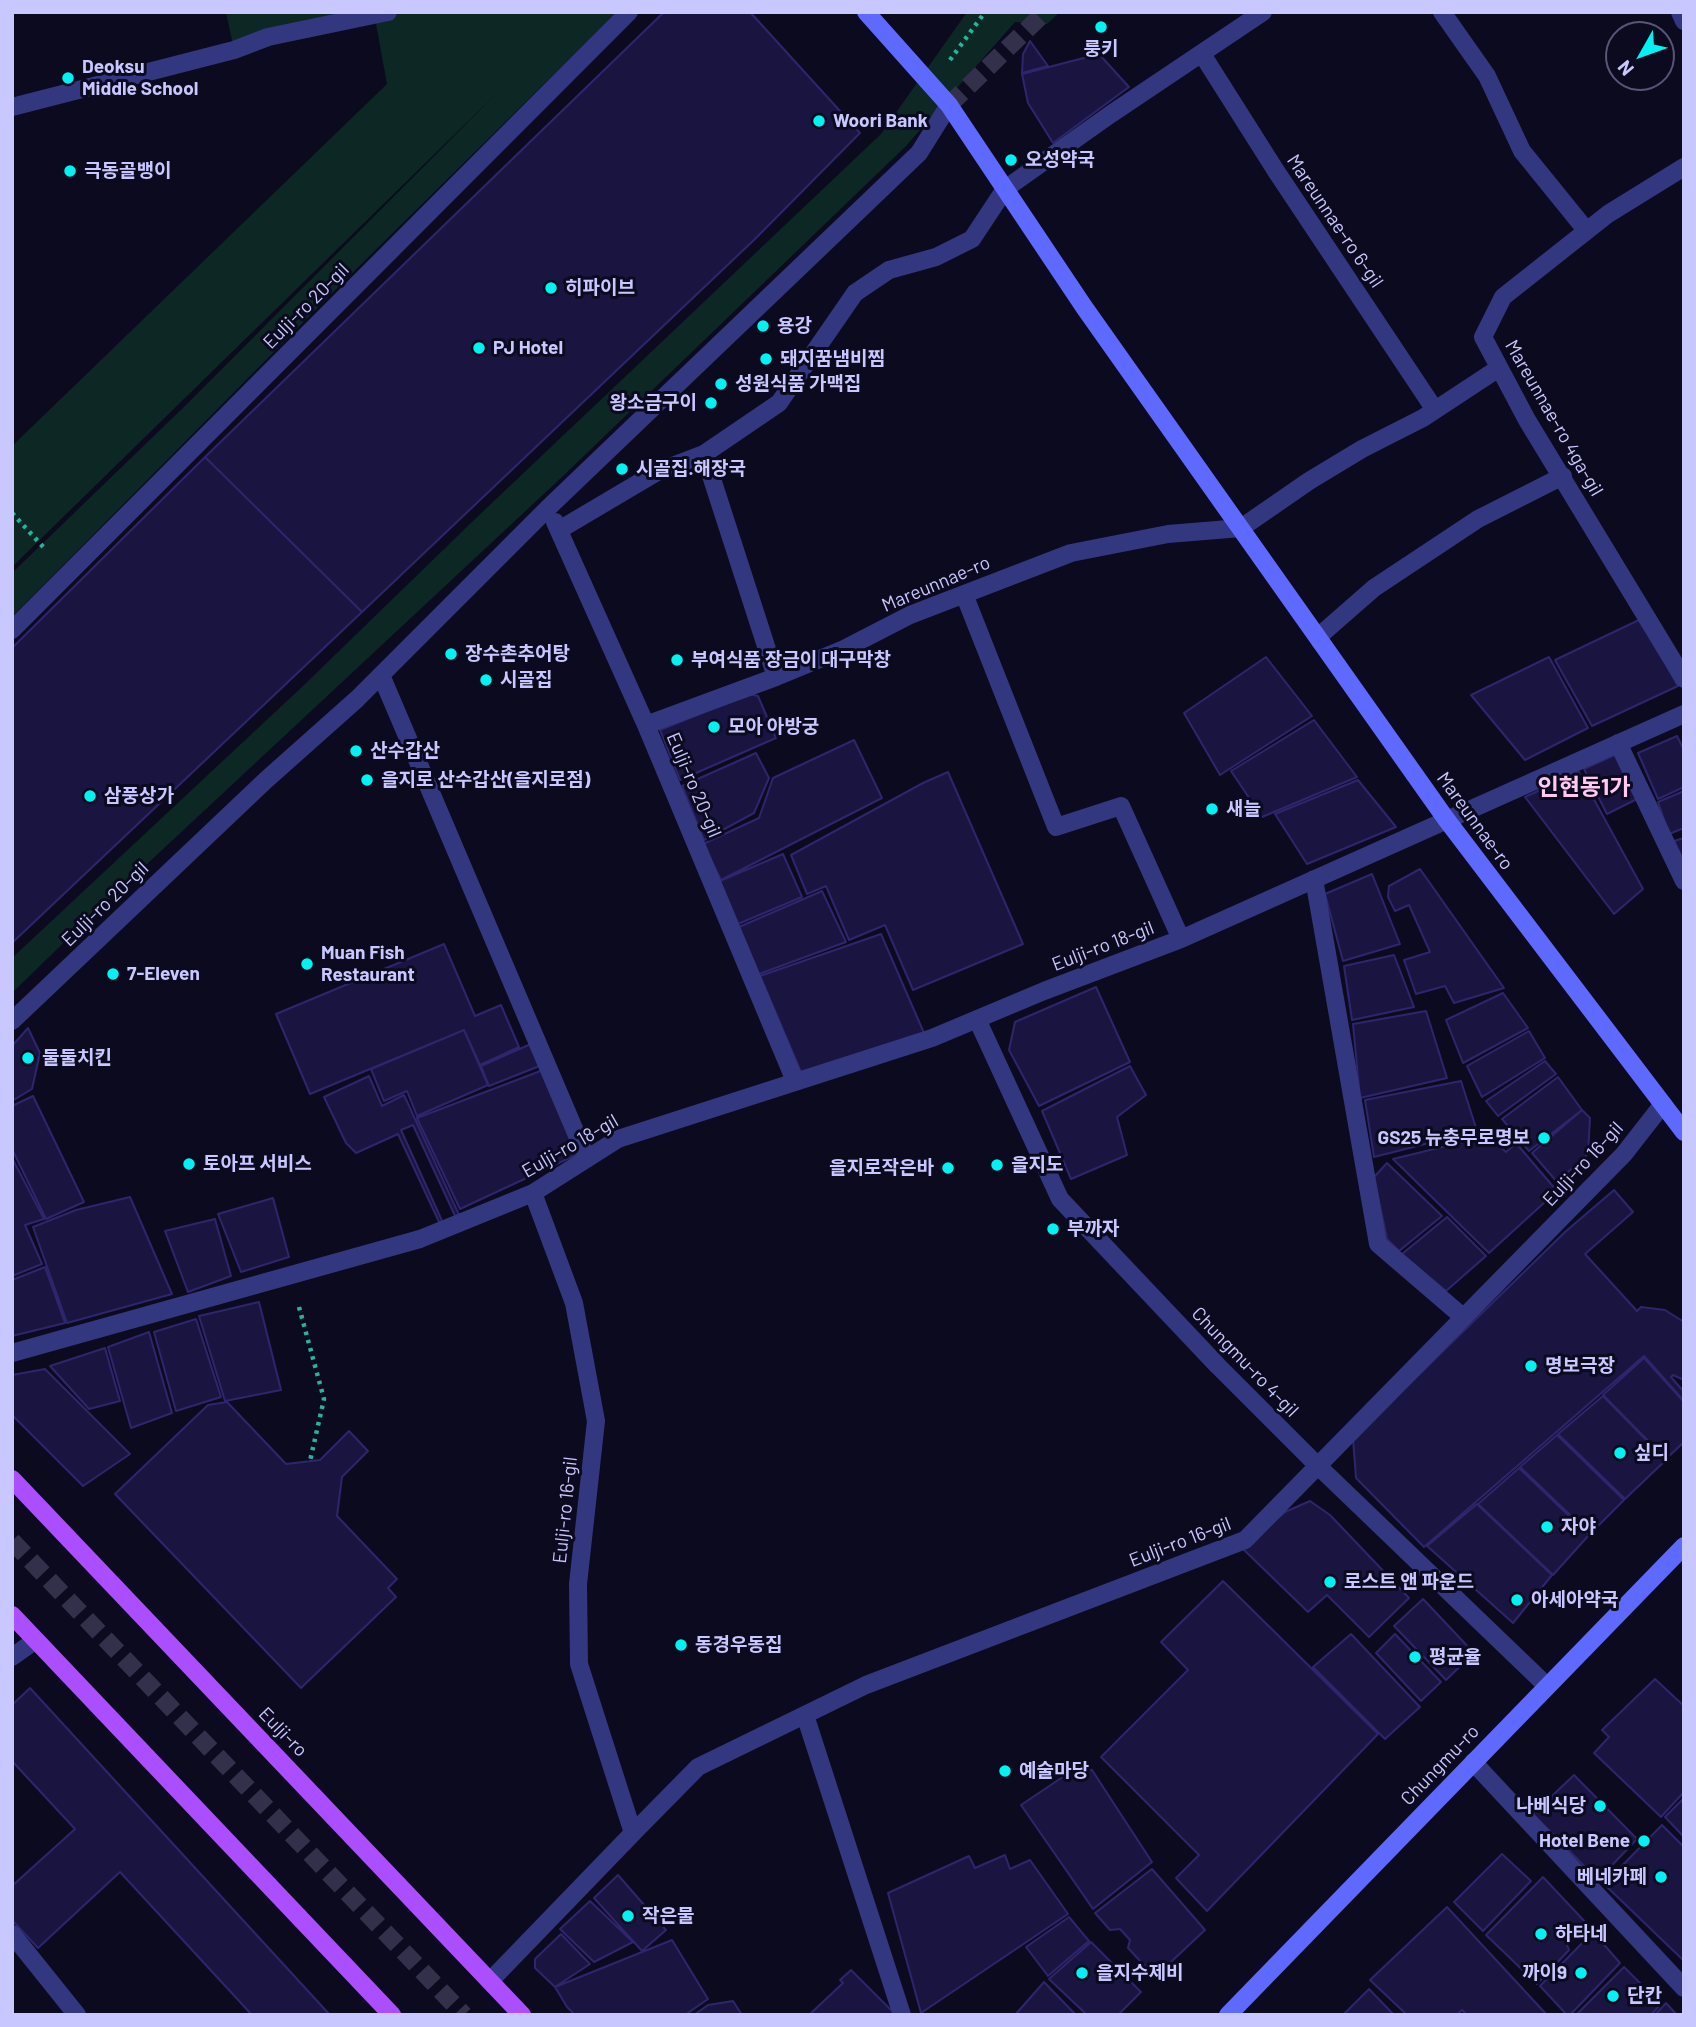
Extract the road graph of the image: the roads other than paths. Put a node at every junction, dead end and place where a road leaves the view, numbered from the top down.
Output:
1 (388, 12) edge
2 (629, 12) edge
3 (866, 12) edge
4 (1264, 12) edge
5 (1442, 12) edge
6 (1680, 12) edge
7 (1684, 22) edge
8 (1202, 54) junction
9 (949, 105) junction
10 (12, 107) edge
11 (1684, 167) edge
12 (1005, 190) junction
13 (1587, 230) junction
14 (1499, 368) junction
15 (1435, 410) junction
16 (704, 454) junction
17 (1563, 476) junction
18 (548, 508) junction
19 (1241, 528) junction
20 (559, 530) junction
21 (964, 594) junction
22 (12, 630) edge
23 (1318, 637) junction
24 (381, 675) junction
25 (776, 677) junction
26 (1684, 679) edge
27 (1684, 714) edge
28 (646, 725) junction
29 (1618, 743) junction
30 (1446, 819) junction
31 (1314, 879) junction
32 (1684, 881) edge
33 (1181, 939) junction
34 (977, 1019) junction
35 (12, 1021) edge
36 (795, 1081) junction
37 (1663, 1104) junction
38 (1684, 1132) edge
39 (587, 1159) junction
40 (533, 1193) junction
41 (1463, 1317) junction
42 (12, 1353) edge
43 (1317, 1465) junction
44 (12, 1479) edge
45 (1684, 1546) edge
46 (12, 1615) edge
47 (36, 1640) junction
48 (12, 1657) edge
49 (1547, 1686) junction
50 (804, 1715) junction
51 (1472, 1762) junction
52 (633, 1833) junction
53 (12, 1934) edge
54 (490, 1981) junction
55 (1684, 1988) edge
56 (78, 2015) edge
57 (392, 2015) edge
58 (522, 2015) edge
59 (902, 2015) edge
60 (1228, 2015) edge

1 - 10 street
2 - 22 street, Eulji-ro 20-gil
3 - 9 main road, Mareunnae-ro
4 - 8 street
5 - 13 street
6 - 7 street
8 - 12 street
8 - 15 street, Mareunnae-ro 6-gil
9 - 12 main road, Mareunnae-ro
9 - 18 street, Eulji-ro 20-gil
11 - 13 street, Mareunnae-ro 4ga-gil
12 - 16 street
12 - 19 main road, Mareunnae-ro
13 - 14 street, Mareunnae-ro 4ga-gil
14 - 15 street
14 - 17 street, Mareunnae-ro 4ga-gil
15 - 19 street
16 - 20 street
16 - 25 street
17 - 23 street
17 - 26 street, Mareunnae-ro 4ga-gil
18 - 20 street, Eulji-ro 20-gil
18 - 24 street, Eulji-ro 20-gil
19 - 21 street, Mareunnae-ro
19 - 23 main road, Mareunnae-ro
20 - 28 street, Eulji-ro 20-gil
21 - 25 street, Mareunnae-ro
21 - 33 street, Eulji-ro 18-gil
23 - 30 main road, Mareunnae-ro
24 - 35 street, Eulji-ro 20-gil
24 - 39 street
25 - 28 street, Mareunnae-ro
27 - 29 street, Eulji-ro 18-gil
28 - 36 street, Eulji-ro 20-gil
29 - 30 street, Eulji-ro 18-gil
29 - 32 street
30 - 31 street, Eulji-ro 18-gil
30 - 37 main road, Mareunnae-ro
31 - 33 street, Eulji-ro 18-gil
31 - 41 street
33 - 34 street, Eulji-ro 18-gil
34 - 36 street, Eulji-ro 18-gil
34 - 43 street, Chungmu-ro 4-gil
36 - 39 street, Eulji-ro 18-gil
37 - 38 main road, Mareunnae-ro
37 - 41 street, Eulji-ro 16-gil
39 - 40 street, Eulji-ro 18-gil
40 - 42 street, Eulji-ro 18-gil
40 - 52 street, Eulji-ro 16-gil
41 - 43 street, Eulji-ro 16-gil
43 - 49 street, Chungmu-ro 4-gil
43 - 50 street, Eulji-ro 16-gil
44 - 54 main road, Eulji-ro
45 - 49 main road, Chungmu-ro
46 - 47 main road
47 - 48 street
47 - 57 main road
49 - 51 main road, Chungmu-ro
50 - 52 street, Eulji-ro 16-gil
50 - 59 street
51 - 55 street
51 - 60 main road, Chungmu-ro
52 - 54 street, Eulji-ro 16-gil
53 - 56 street
54 - 58 main road, Eulji-ro

